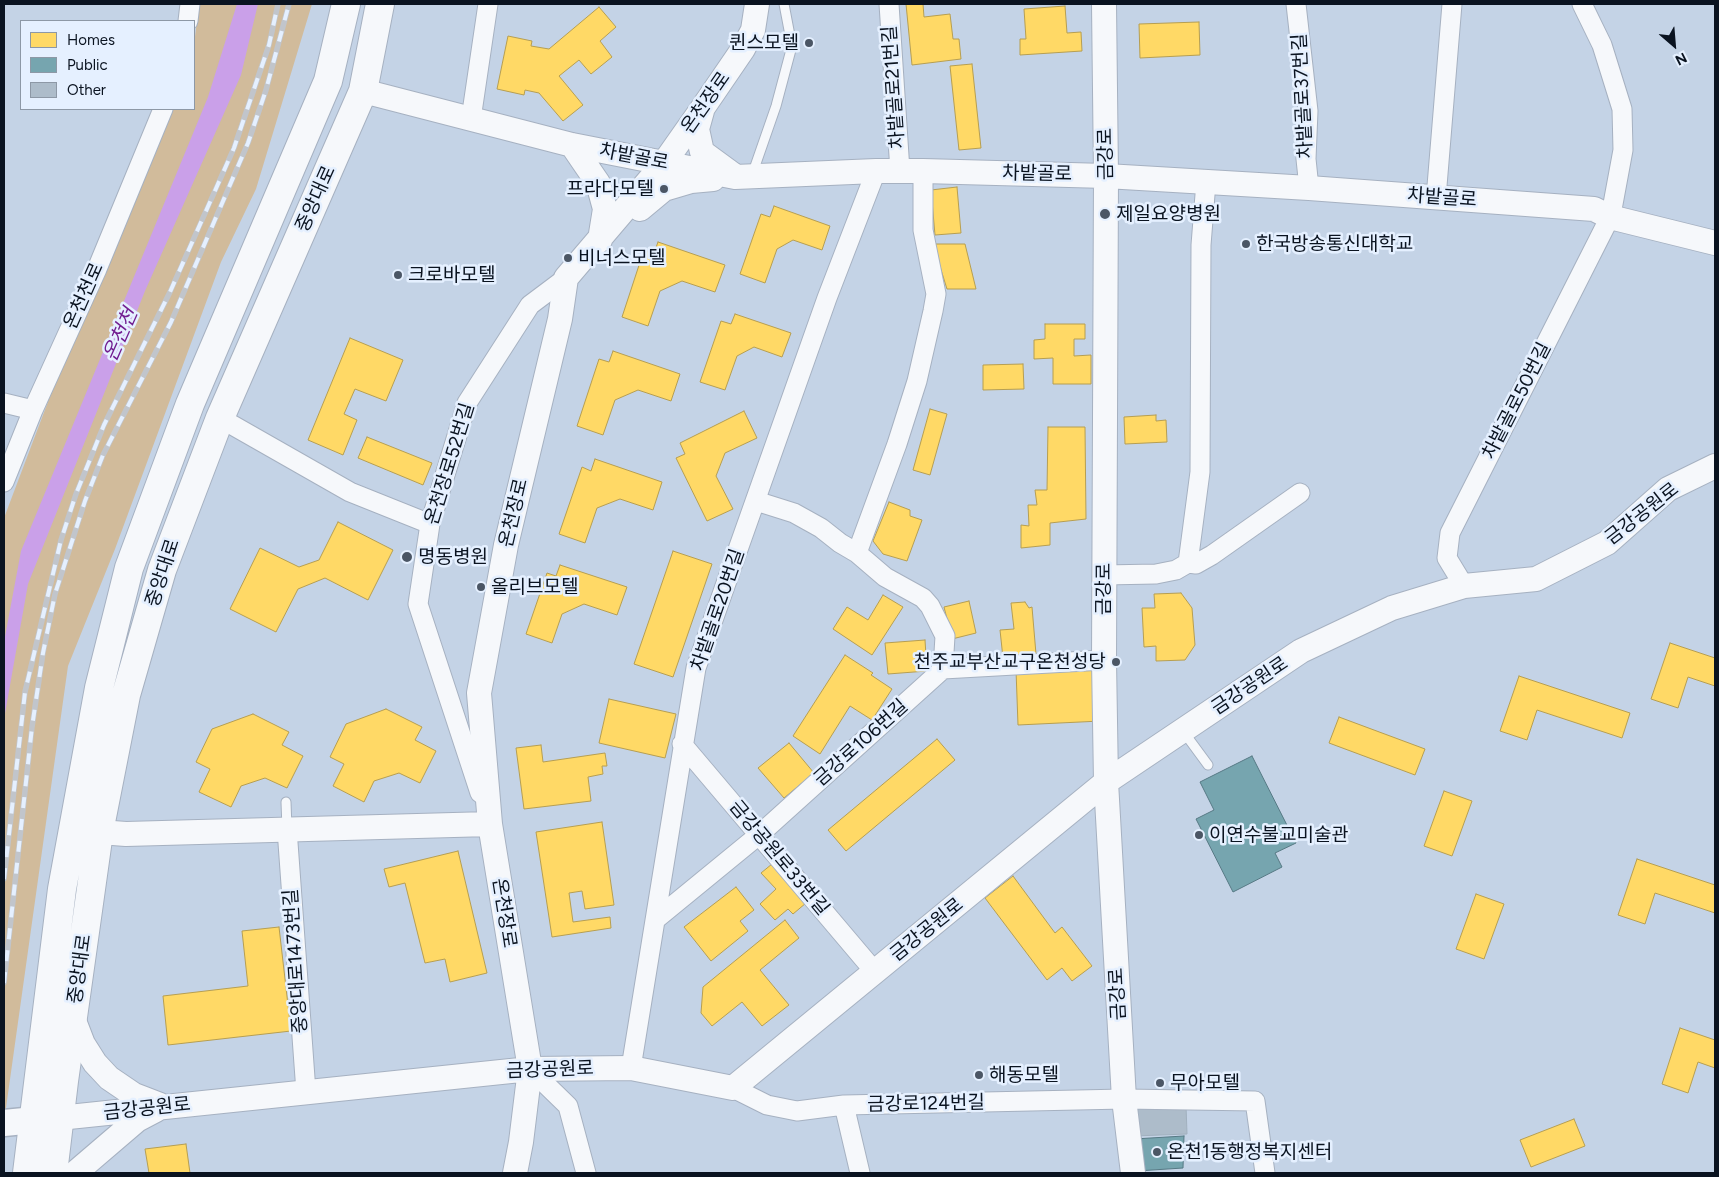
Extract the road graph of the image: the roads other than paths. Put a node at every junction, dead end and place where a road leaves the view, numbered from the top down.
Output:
1 (190, 4) edge
2 (346, 4) edge
3 (380, 4) edge
4 (488, 4) edge
5 (757, 4) edge
6 (784, 4) edge
7 (889, 4) edge
8 (1104, 4) edge
9 (1296, 4) edge
10 (1452, 4) edge
11 (1582, 4) edge
12 (188, 20) edge
13 (363, 91) junction
14 (702, 109) junction
15 (163, 110) edge
16 (471, 119) junction
17 (572, 145) junction
18 (664, 163) junction
19 (876, 171) junction
20 (912, 171) junction
21 (1106, 176) junction
22 (743, 177) junction
23 (1206, 182) junction
24 (1309, 188) junction
25 (1436, 198) junction
26 (1610, 217) junction
27 (600, 242) junction
28 (1715, 243) edge
29 (566, 278) junction
30 (4, 404) edge
31 (32, 410) junction
32 (220, 418) junction
33 (1715, 466) edge
34 (4, 482) edge
35 (1300, 494) dead end
36 (756, 501) junction
37 (430, 524) junction
38 (858, 553) junction
39 (1188, 563) junction
40 (1104, 575) junction
41 (1464, 586) junction
42 (1104, 660) junction
43 (943, 669) junction
44 (1183, 730) junction
45 (682, 744) junction
46 (1208, 765) dead end
47 (1106, 782) junction
48 (286, 802) dead end
49 (490, 824) junction
50 (286, 830) junction
51 (99, 832) junction
52 (760, 834) junction
53 (655, 920) junction
54 (875, 972) junction
55 (73, 1018) junction
56 (631, 1068) junction
57 (530, 1069) junction
58 (733, 1088) junction
59 (306, 1092) junction
60 (1124, 1100) junction
61 (844, 1105) junction
62 (164, 1107) junction
63 (46, 1119) junction
64 (4, 1123) edge
65 (27, 1173) edge
66 (54, 1173) edge
67 (75, 1173) edge
68 (515, 1173) edge
69 (586, 1173) edge
70 (860, 1173) edge
71 (1133, 1173) edge
72 (1265, 1173) edge

1 - 12 street
2 - 63 main road, 중앙대로
3 - 13 main road, 중앙대로
4 - 16 street
5 - 14 street, 온천장로
6 - 22 lane
7 - 20 street, 차밭골로21번길
8 - 21 street, 금강로
9 - 24 street, 차밭골로37번길
10 - 25 street
11 - 26 street, 차밭골로50번길
13 - 16 street, 차밭골로
13 - 32 main road, 중앙대로
14 - 18 street, 온천장로
14 - 22 street
15 - 31 street, 온천천로
16 - 17 street, 차밭골로
17 - 18 street, 차밭골로
17 - 27 street
18 - 22 street, 차밭골로
18 - 27 street, 온천장로
19 - 20 street, 차밭골로
19 - 22 street, 차밭골로
19 - 36 street, 차밭골로20번길
20 - 21 street, 차밭골로
20 - 38 street, 차밭골로21번길
21 - 23 street, 차밭골로
21 - 40 street, 금강로
22 - 27 street
23 - 24 street, 차밭골로
23 - 39 street
24 - 25 street, 차밭골로
25 - 26 street, 차밭골로
26 - 28 street, 차밭골로
26 - 41 street, 차밭골로50번길
27 - 29 street, 온천장로
29 - 37 street, 온천장로52번길
29 - 49 street, 온천장로
30 - 31 street
31 - 34 street, 온천천로
32 - 37 street
32 - 51 main road, 중앙대로
33 - 41 street, 금강공원로
35 - 39 street
36 - 38 street
36 - 45 street, 차밭골로20번길
37 - 49 street, 온천장로52번길
38 - 43 street
39 - 40 street
40 - 42 street, 금강로
41 - 44 street, 금강공원로
42 - 43 street
42 - 47 street, 금강로
43 - 52 street, 금강로106번길
44 - 46 lane
44 - 47 street, 금강공원로
45 - 52 street, 금강공원로33번길
45 - 53 street, 차밭골로20번길
47 - 54 street, 금강공원로
47 - 60 street, 금강로
48 - 50 lane
49 - 50 street
49 - 57 street, 온천장로
50 - 51 street
50 - 59 street, 중앙대로1473번길
51 - 55 main road, 중앙대로
52 - 53 street, 금강로106번길
52 - 54 street, 금강공원로33번길
53 - 56 street, 차밭골로20번길
54 - 58 street, 금강공원로
55 - 62 street
55 - 63 main road, 중앙대로
56 - 57 street, 금강공원로
56 - 58 street, 금강공원로
57 - 59 street, 금강공원로
57 - 68 street, 온천장로
57 - 69 street
58 - 61 street, 금강로124번길
59 - 62 street, 금강공원로
60 - 61 street, 금강로124번길
60 - 71 street, 금강로
60 - 72 street, 금강로124번길
61 - 70 street
62 - 63 street, 금강공원로
62 - 67 street
63 - 64 main road
63 - 65 main road, 중앙대로
63 - 66 main road, 중앙대로

